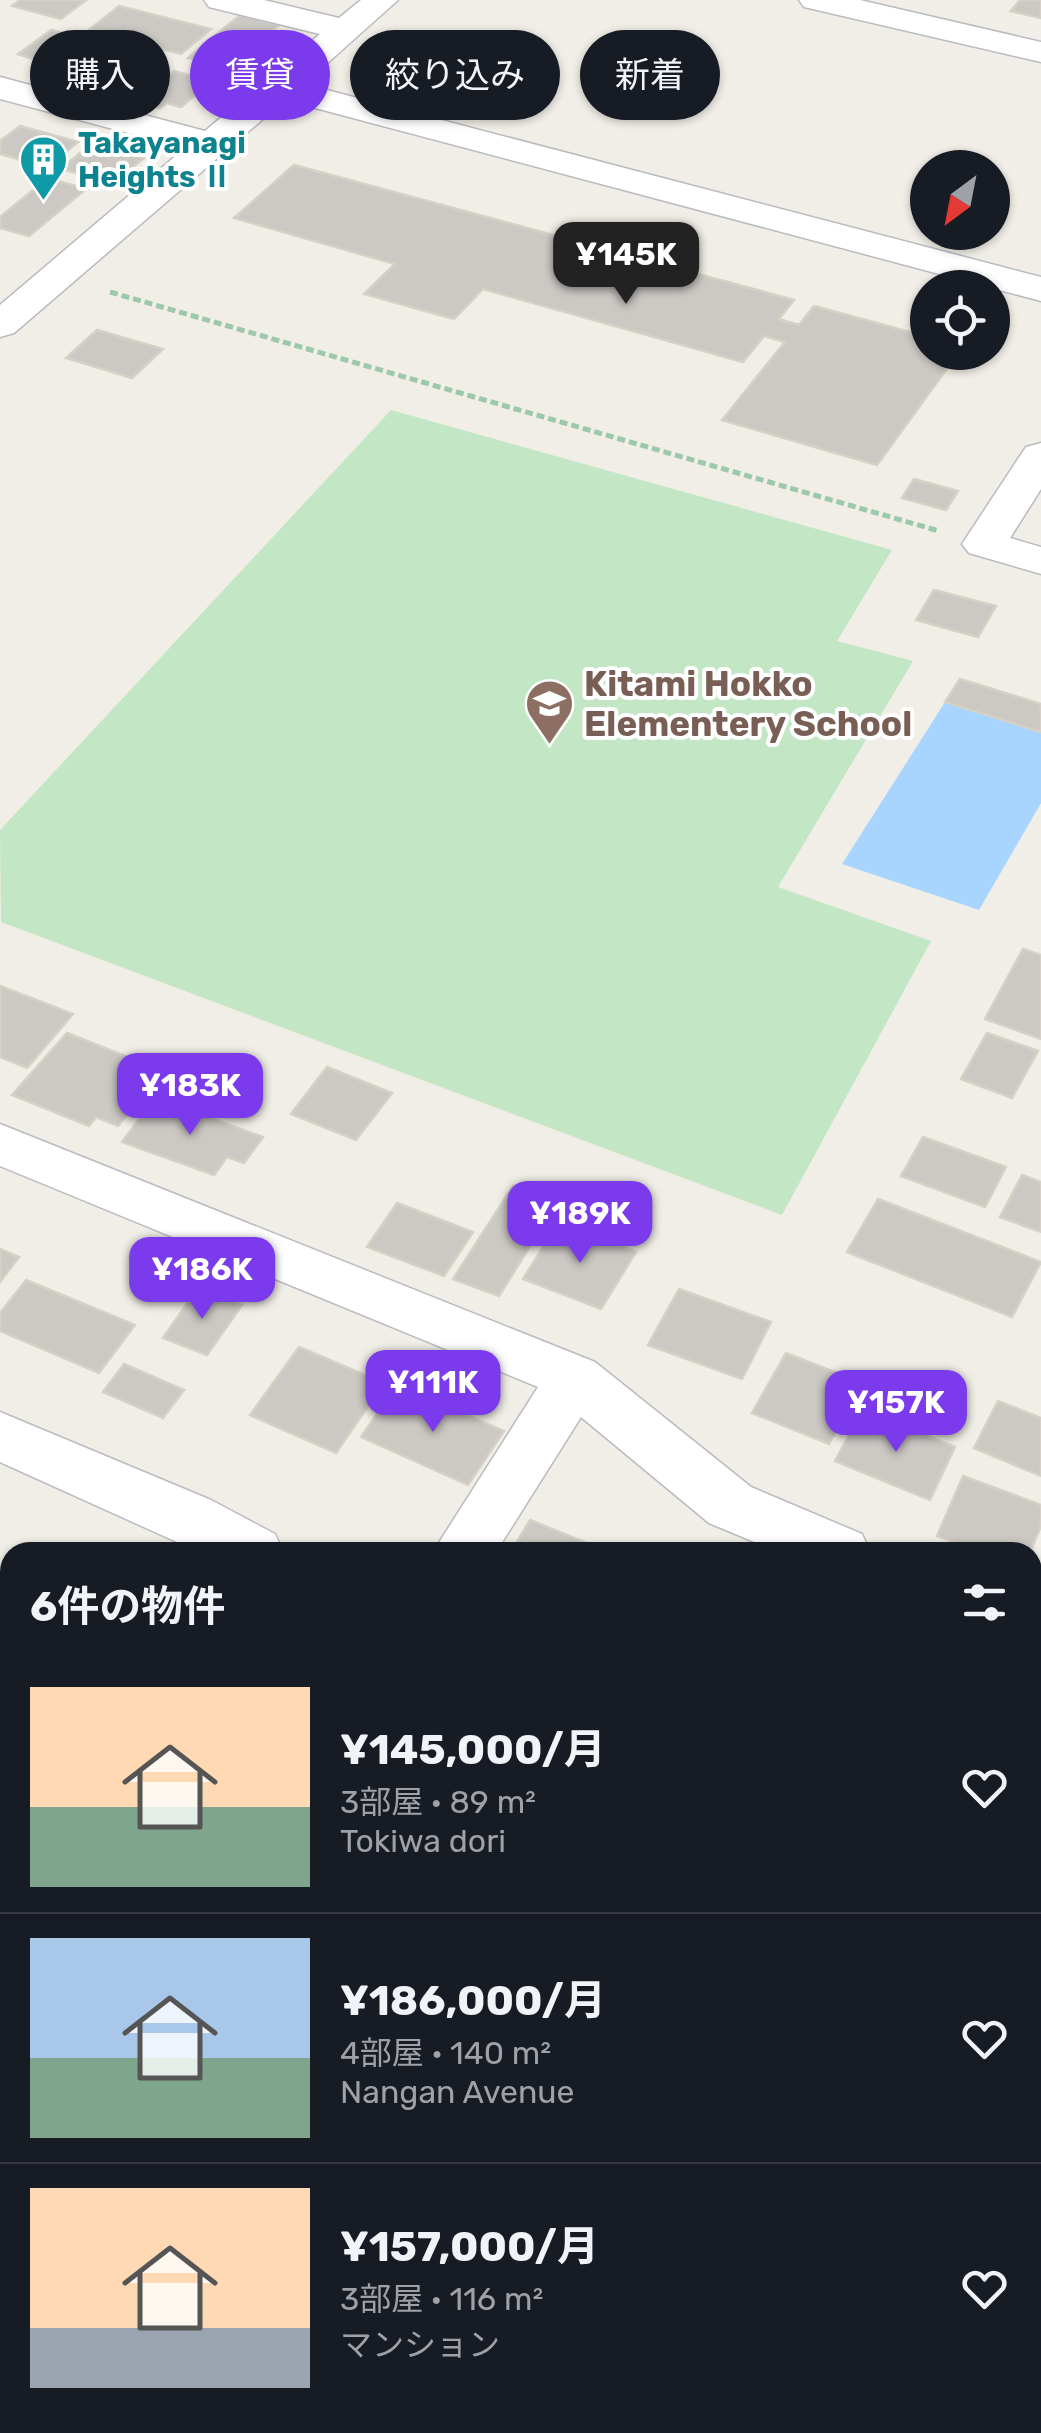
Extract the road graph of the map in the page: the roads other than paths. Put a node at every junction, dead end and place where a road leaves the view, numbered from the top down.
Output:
1 (221, 0) edge
2 (381, 0) edge
3 (816, 0) edge
4 (346, 30) junction
5 (330, 44) edge
6 (1041, 52) edge
7 (0, 88) edge
8 (330, 102) edge
9 (240, 120) edge
10 (212, 144) junction
11 (0, 272) edge
12 (50, 281) junction
13 (1041, 290) edge
14 (0, 325) edge
15 (1041, 456) edge
16 (1041, 560) edge
17 (0, 1144) edge
18 (574, 1378) junction
19 (0, 1436) edge
20 (234, 1542) edge
21 (469, 1542) edge
22 (817, 1542) edge

1 - 4 street
2 - 4 street
3 - 6 street
4 - 5 street
7 - 10 street
8 - 13 street
9 - 10 street
10 - 12 street
11 - 12 street
12 - 14 street
15 - 16 street
17 - 18 street
18 - 21 street
18 - 22 street
19 - 20 street

